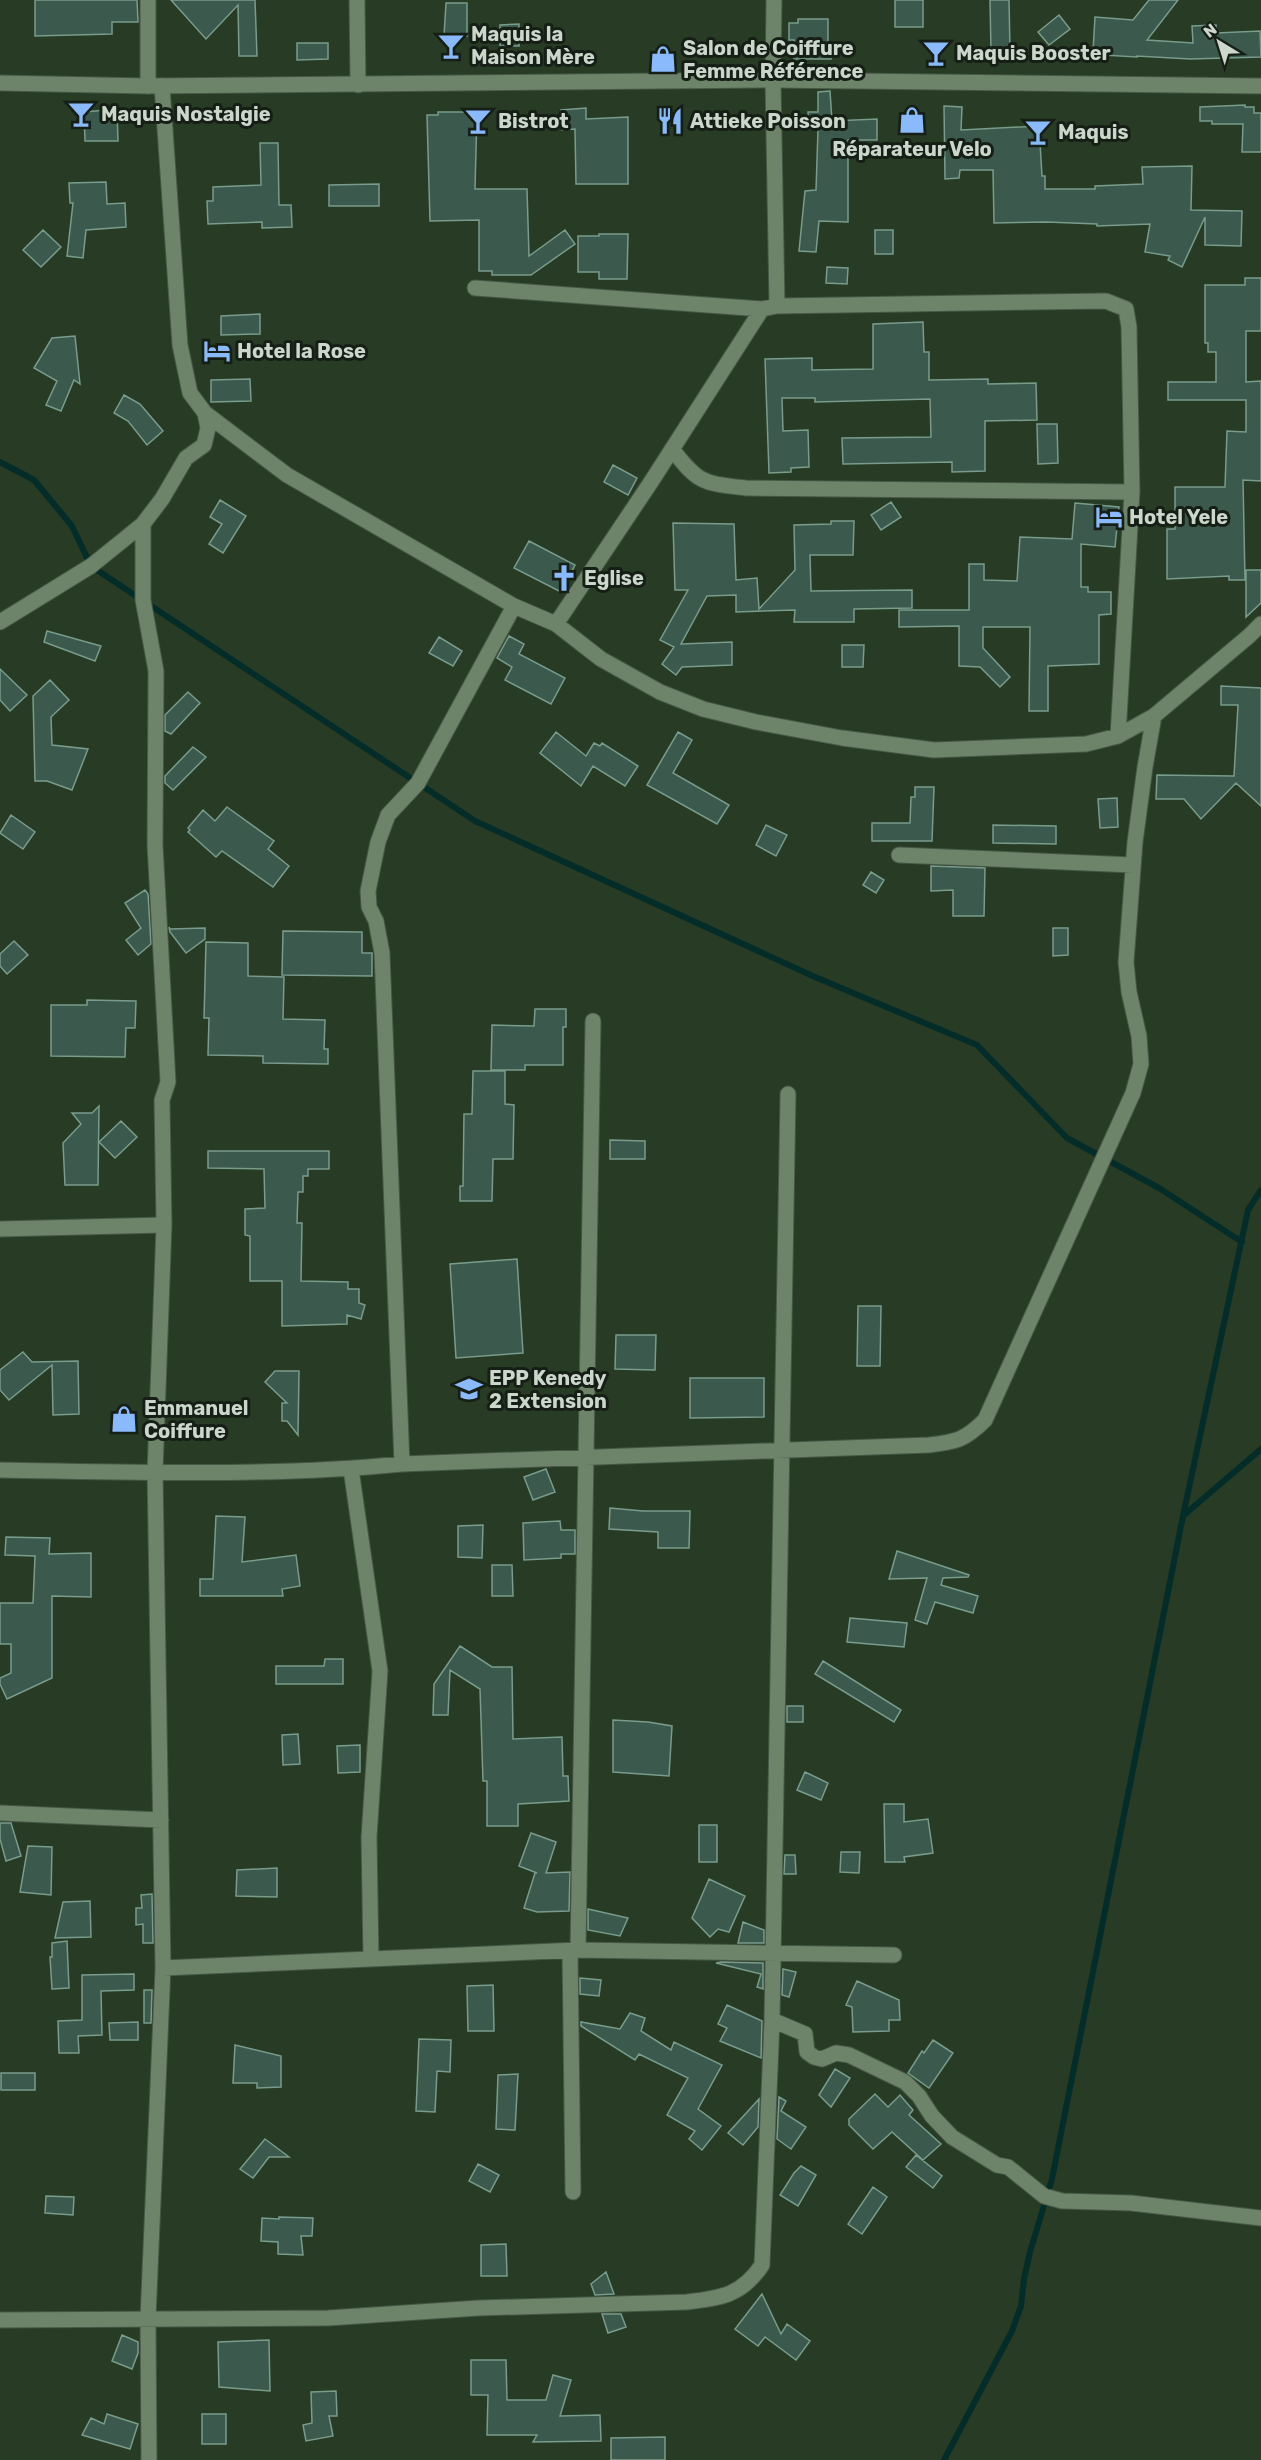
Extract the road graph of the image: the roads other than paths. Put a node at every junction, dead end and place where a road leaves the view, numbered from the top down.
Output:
1 (148, 0) edge
2 (357, 0) edge
3 (774, 0) edge
4 (772, 80) junction
5 (0, 82) edge
6 (358, 85) junction
7 (155, 86) junction
8 (1261, 86) edge
9 (475, 288) dead end
10 (777, 306) junction
11 (762, 309) junction
12 (205, 414) junction
13 (672, 449) junction
14 (1132, 492) junction
15 (143, 524) junction
16 (514, 606) junction
17 (0, 622) edge
18 (556, 624) junction
19 (1261, 624) edge
20 (1154, 716) junction
21 (1118, 736) junction
22 (899, 855) dead end
23 (1133, 865) junction
24 (593, 1021) dead end
25 (788, 1094) dead end
26 (164, 1226) junction
27 (0, 1229) edge
28 (783, 1449) junction
29 (587, 1458) junction
30 (402, 1464) junction
31 (351, 1469) junction
32 (0, 1470) edge
33 (155, 1472) junction
34 (0, 1813) edge
35 (161, 1820) junction
36 (574, 1951) junction
37 (774, 1953) junction
38 (894, 1955) dead end
39 (371, 1959) junction
40 (163, 1968) junction
41 (772, 2020) junction
42 (573, 2192) dead end
43 (1261, 2218) edge
44 (148, 2318) junction
45 (0, 2320) edge
46 (149, 2460) edge

1 - 7 street
2 - 6 street
3 - 4 street
4 - 6 street
4 - 8 street
4 - 10 street
5 - 7 street
6 - 7 street
7 - 12 street
9 - 11 street
10 - 11 street
10 - 14 street
11 - 13 street
12 - 15 street
12 - 16 street
13 - 14 street
13 - 18 street
14 - 21 street
15 - 17 street
15 - 26 street
16 - 18 street
16 - 30 street
18 - 21 street
19 - 20 street
20 - 21 street
20 - 23 street
22 - 23 street
23 - 28 street
24 - 29 street
25 - 28 street
26 - 27 street
26 - 33 street
28 - 29 street
28 - 37 street
29 - 30 street
29 - 36 street
30 - 31 street
31 - 33 street
31 - 39 street
32 - 33 street
33 - 35 street
34 - 35 street
35 - 40 street
36 - 37 street
36 - 39 street
36 - 42 street
37 - 38 street
37 - 41 street
39 - 40 street
40 - 44 street
41 - 43 street
41 - 44 street
44 - 45 street
44 - 46 street

